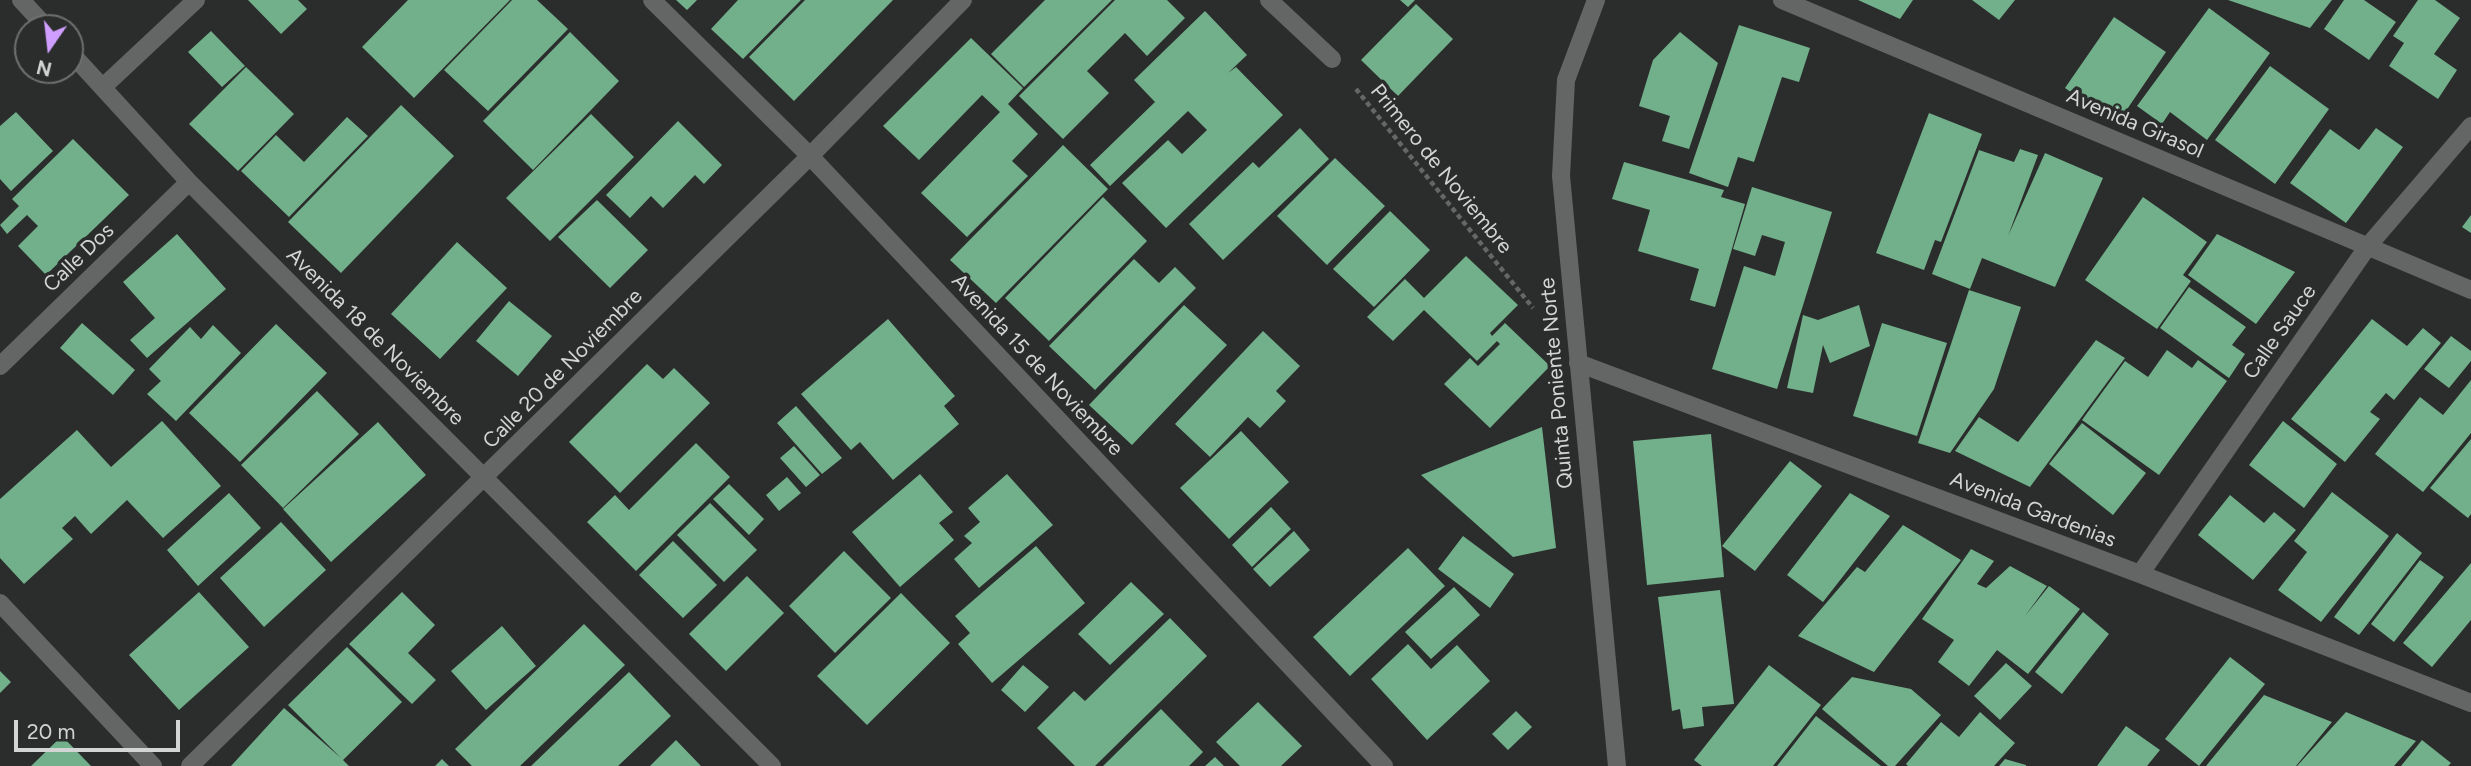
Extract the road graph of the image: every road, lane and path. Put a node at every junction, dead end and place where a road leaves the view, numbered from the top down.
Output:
1 (21, 0) edge
2 (196, 0) edge
3 (652, 0) edge
4 (963, 0) edge
5 (1269, 0) edge
6 (1597, 0) edge
7 (1782, 0) edge
8 (34, 14) edge
9 (1332, 60) joint
10 (84, 67) edge
11 (103, 87) junction
12 (2471, 126) edge
13 (810, 156) junction
14 (189, 182) junction
15 (2368, 246) junction
16 (2471, 290) edge
17 (1534, 309) dead end
18 (1578, 363) junction
19 (0, 366) edge
20 (484, 479) junction
21 (2140, 574) junction
22 (0, 603) edge
23 (2471, 703) edge
24 (152, 766) edge
25 (190, 766) edge
26 (772, 766) edge
27 (1384, 766) edge
28 (1616, 766) edge

1 - 8 street
2 - 11 street
3 - 13 street, Avenida 15 de Noviembre
4 - 13 street, Calle 20 de Noviembre
5 - 9 street
6 - 18 street, Quinta Poniente Norte
7 - 15 street, Avenida Girasol
9 - 17 path, Primero de Noviembre
10 - 11 street, Avenida 18 de Noviembre
11 - 14 street, Avenida 18 de Noviembre
12 - 15 street, Calle Sauce
13 - 20 street, Calle 20 de Noviembre
13 - 27 street, Avenida 15 de Noviembre
14 - 19 street, Calle Dos
14 - 20 street, Avenida 18 de Noviembre
15 - 16 street, Avenida Girasol
15 - 21 street, Calle Sauce
18 - 21 street, Avenida Gardenias
18 - 28 street, Quinta Poniente Norte
20 - 25 street, Calle 20 de Noviembre
20 - 26 street, Avenida 18 de Noviembre
21 - 23 street, Avenida Gardenias
22 - 24 street

